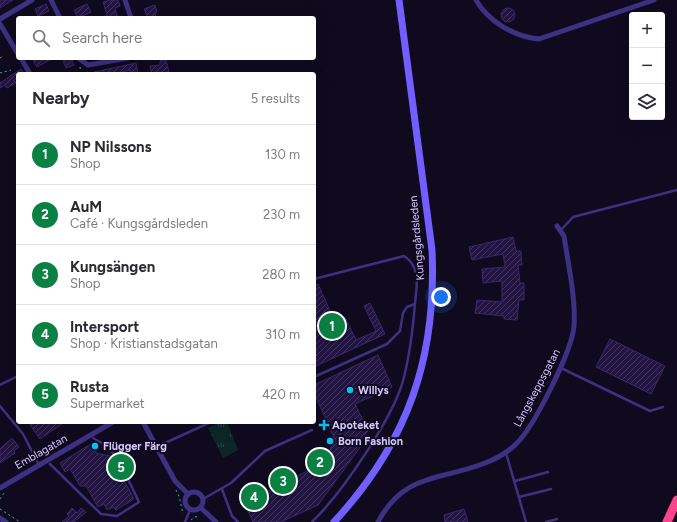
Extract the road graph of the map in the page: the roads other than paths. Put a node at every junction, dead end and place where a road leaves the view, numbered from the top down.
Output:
1 (32, 0) edge
2 (51, 0) edge
3 (125, 0) edge
4 (399, 0) edge
5 (476, 0) edge
6 (654, 0) edge
7 (59, 16) edge
8 (130, 16) edge
9 (0, 19) edge
10 (0, 24) edge
11 (16, 51) edge
12 (22, 60) edge
13 (81, 60) edge
14 (115, 60) edge
15 (29, 72) edge
16 (677, 190) edge
17 (559, 228) joint
18 (316, 278) edge
19 (415, 304) junction
20 (560, 367) junction
21 (316, 376) edge
22 (16, 377) edge
23 (0, 385) edge
24 (0, 406) edge
25 (663, 407) dead end
26 (110, 424) edge
27 (144, 424) edge
28 (207, 424) edge
29 (312, 430) dead end
30 (93, 438) dead end
31 (154, 442) junction
32 (165, 443) junction
33 (160, 452) junction
34 (506, 452) junction
35 (50, 464) dead end
36 (39, 465) junction
37 (548, 472) dead end
38 (514, 482) junction
39 (0, 488) edge
40 (222, 489) junction
41 (551, 489) dead end
42 (188, 494) junction
43 (519, 497) junction
44 (203, 499) junction
45 (677, 500) edge
46 (201, 508) junction
47 (190, 510) junction
48 (0, 518) edge
49 (557, 519) dead end
50 (6, 522) edge
51 (185, 522) edge
52 (216, 522) edge
53 (238, 522) edge
54 (312, 522) edge
55 (334, 522) edge
56 (378, 522) edge
57 (526, 522) edge
58 (546, 522) edge
59 (667, 522) edge

1 - 9 street
2 - 7 street
3 - 8 street
4 - 55 main road, Kungsgårdsleden
5 - 6 street
10 - 11 street
12 - 15 street
13 - 14 street
16 - 17 lane
17 - 20 street, Långskeppsgatan
18 - 19 lane
19 - 21 lane
19 - 54 lane
20 - 25 lane
20 - 34 street, Långskeppsgatan
22 - 23 lane
24 - 36 lane
26 - 36 street, Emblagatan
27 - 31 street
28 - 32 lane
29 - 40 lane
30 - 35 lane
31 - 32 lane
31 - 33 street
32 - 33 lane
33 - 42 street
34 - 38 lane
34 - 56 street, Långskeppsgatan
36 - 39 street, Emblagatan
37 - 38 lane
38 - 43 lane
40 - 44 lane
40 - 53 lane
41 - 43 lane
42 - 44 street
42 - 47 street
43 - 57 lane
44 - 46 street
45 - 59 highway
46 - 47 street
46 - 52 street
47 - 51 lane
48 - 50 street
49 - 58 lane

